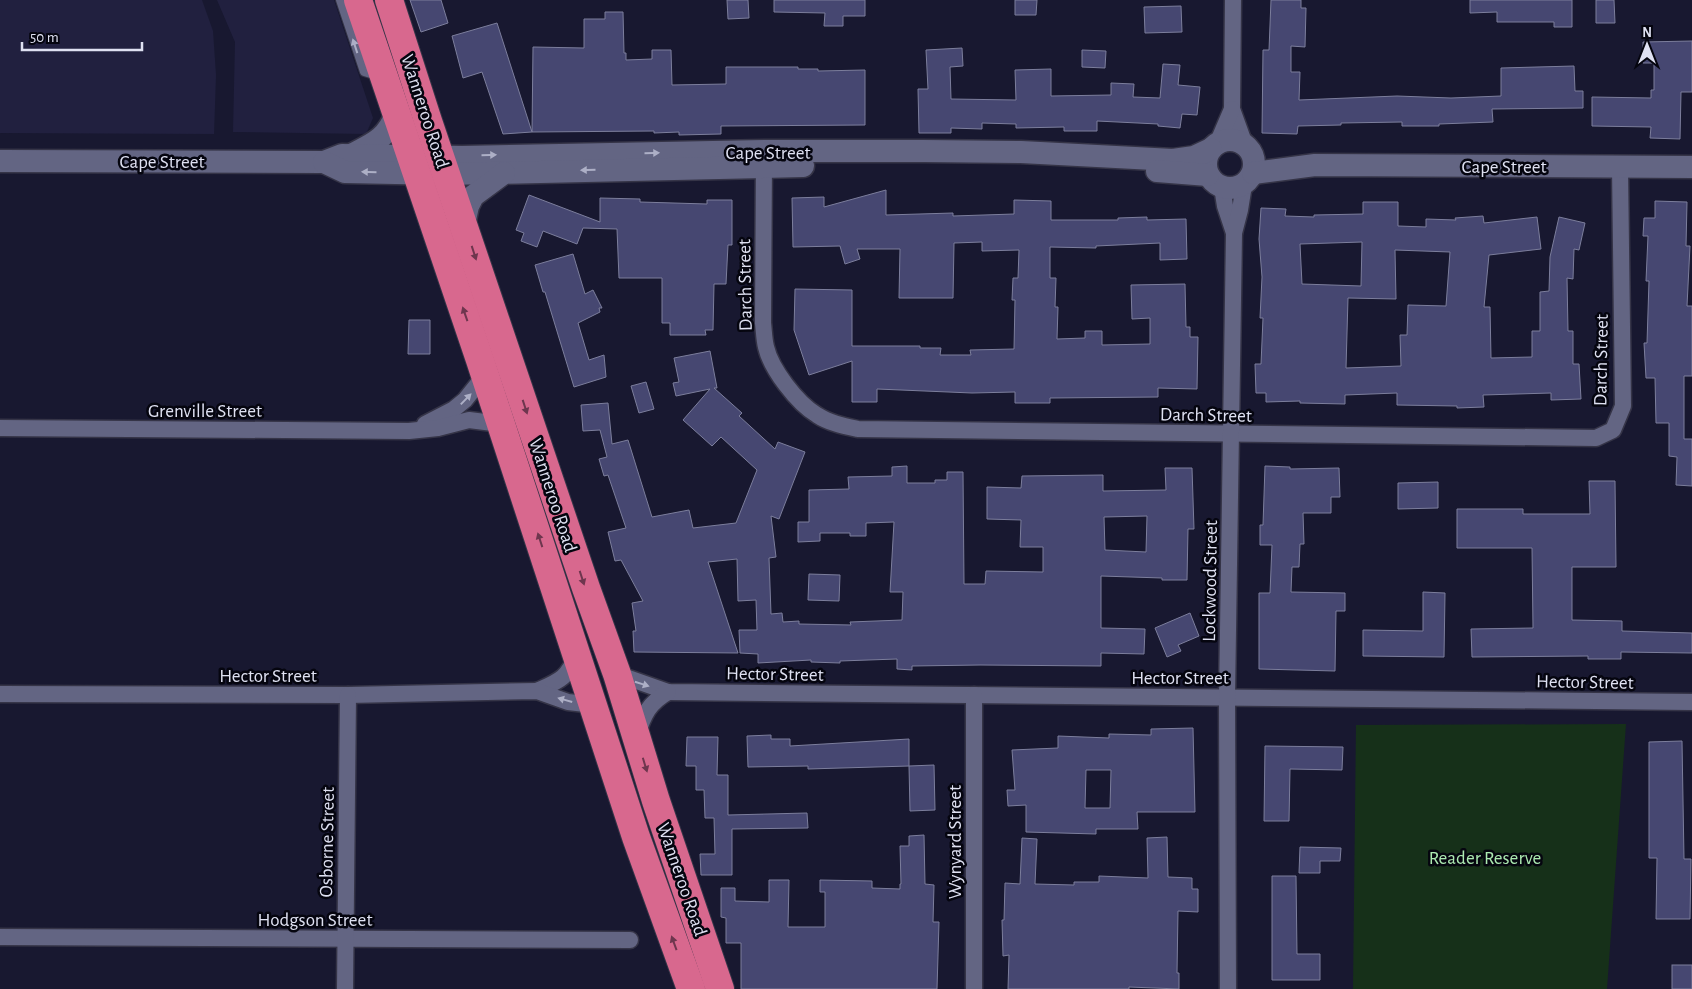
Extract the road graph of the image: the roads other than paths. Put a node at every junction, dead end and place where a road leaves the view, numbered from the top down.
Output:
1 (390, 0) edge
2 (1233, 0) edge
3 (354, 1) edge
4 (1232, 109) junction
5 (396, 114) junction
6 (1214, 147) junction
7 (1248, 148) junction
8 (350, 155) junction
9 (764, 159) junction
10 (0, 161) edge
11 (324, 162) junction
12 (413, 164) junction
13 (444, 165) junction
14 (1315, 165) junction
15 (1620, 167) junction
16 (1692, 167) edge
17 (504, 173) junction
18 (1248, 179) junction
19 (1215, 181) junction
20 (464, 224) junction
21 (1234, 233) junction
22 (485, 375) junction
23 (501, 424) junction
24 (0, 428) edge
25 (409, 431) junction
26 (1232, 435) junction
27 (578, 654) junction
28 (616, 674) junction
29 (537, 691) junction
30 (668, 692) junction
31 (0, 694) edge
32 (348, 695) junction
33 (974, 695) junction
34 (1227, 697) junction
35 (1692, 702) edge
36 (594, 705) junction
37 (636, 738) junction
38 (0, 937) edge
39 (346, 939) junction
40 (630, 940) dead end
41 (345, 989) edge
42 (691, 989) edge
43 (720, 989) edge
44 (974, 989) edge
45 (1228, 989) edge

1 - 13 highway, Wanneroo Road
2 - 4 street
5 -> 3 highway, Wanneroo Road
4 - 6 street
4 - 7 street
5 - 8 street
5 - 12 highway, Wanneroo Road
6 - 7 street
6 - 9 street, Cape Street
6 - 19 street
7 - 14 street, Cape Street
7 - 18 street
8 - 11 street, Cape Street
8 - 12 street, Cape Street
13 -> 9 street, Cape Street
9 -> 17 street, Cape Street
9 - 19 street, Cape Street
9 - 26 street, Darch Street
10 - 11 street, Cape Street
12 -> 11 street, Cape Street
12 - 13 street, Cape Street
22 -> 12 highway, Wanneroo Road
13 - 17 street, Cape Street
13 - 20 highway, Wanneroo Road
14 - 15 street, Cape Street
14 - 18 street, Cape Street
15 - 16 street, Cape Street
15 - 26 street, Darch Street
17 - 20 street
18 - 19 street
18 - 21 street, Lockwood Street
19 - 21 street, Lockwood Street
20 -> 28 highway, Wanneroo Road
21 - 26 street, Lockwood Street
22 - 23 highway, Wanneroo Road
25 -> 22 street, Grenville Street
23 - 25 street, Grenville Street
27 -> 23 highway, Wanneroo Road
24 - 25 street, Grenville Street
26 - 34 street, Lockwood Street
27 - 29 street, Hector Street
27 - 36 highway, Wanneroo Road
28 -> 30 street, Hector Street
28 - 37 highway, Wanneroo Road
29 - 32 street, Hector Street
36 -> 29 street, Hector Street
30 - 33 street, Hector Street
30 - 37 street
31 - 32 street, Hector Street
32 - 39 street, Osborne Street
33 - 34 street, Hector Street
33 - 44 street, Wynyard Street
34 - 35 street, Hector Street
34 - 45 street, Lockwood Street
42 -> 36 highway, Wanneroo Road
37 -> 43 highway, Wanneroo Road
38 - 39 street, Hodgson Street
39 - 40 street, Hodgson Street
39 - 41 street, Osborne Street

